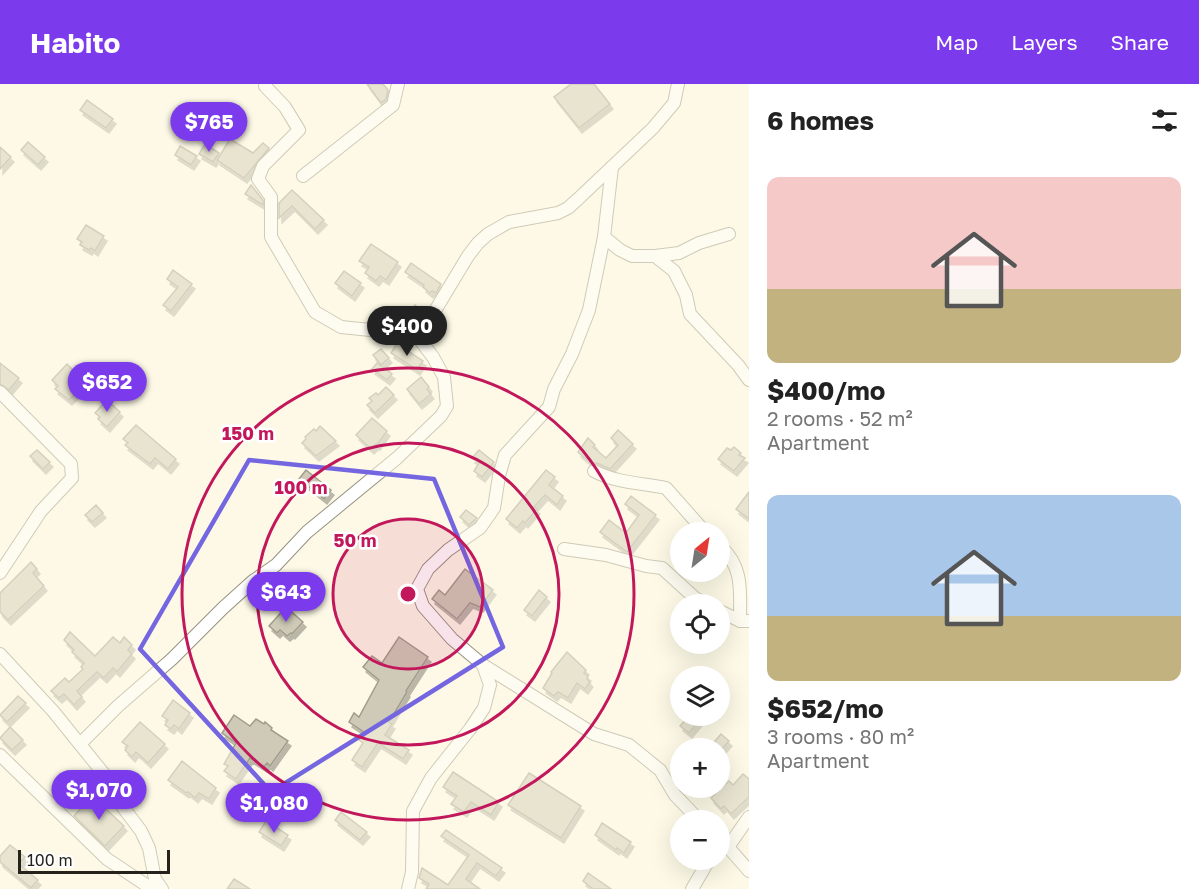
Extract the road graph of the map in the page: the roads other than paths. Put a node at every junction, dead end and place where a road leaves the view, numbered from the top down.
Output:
1 (398, 84) edge
2 (678, 84) edge
3 (263, 85) edge
4 (612, 167) junction
5 (303, 176) dead end
6 (729, 234) dead end
7 (604, 237) junction
8 (655, 256) junction
9 (414, 332) junction
10 (749, 380) edge
11 (0, 392) edge
12 (594, 471) dead end
13 (696, 522) edge
14 (564, 549) dead end
15 (730, 558) edge
16 (0, 573) edge
17 (691, 594) edge
18 (730, 615) edge
19 (744, 621) edge
20 (0, 654) edge
21 (483, 665) junction
22 (80, 744) junction
23 (0, 755) edge
24 (689, 810) edge
25 (749, 817) edge
26 (730, 838) edge
27 (730, 850) edge
28 (703, 870) edge
29 (749, 871) edge
30 (152, 889) edge
31 (162, 889) edge
32 (408, 889) edge
33 (692, 889) edge

1 - 5 street
2 - 4 street
3 - 9 street
4 - 7 street
4 - 9 street
6 - 8 street
7 - 8 street
7 - 21 street
8 - 10 street
9 - 22 street
11 - 16 street
12 - 13 street
14 - 17 street
15 - 19 street
18 - 19 street
20 - 22 street
21 - 24 street
21 - 32 street
22 - 31 street
23 - 30 street
25 - 26 street
27 - 29 street
28 - 33 street

